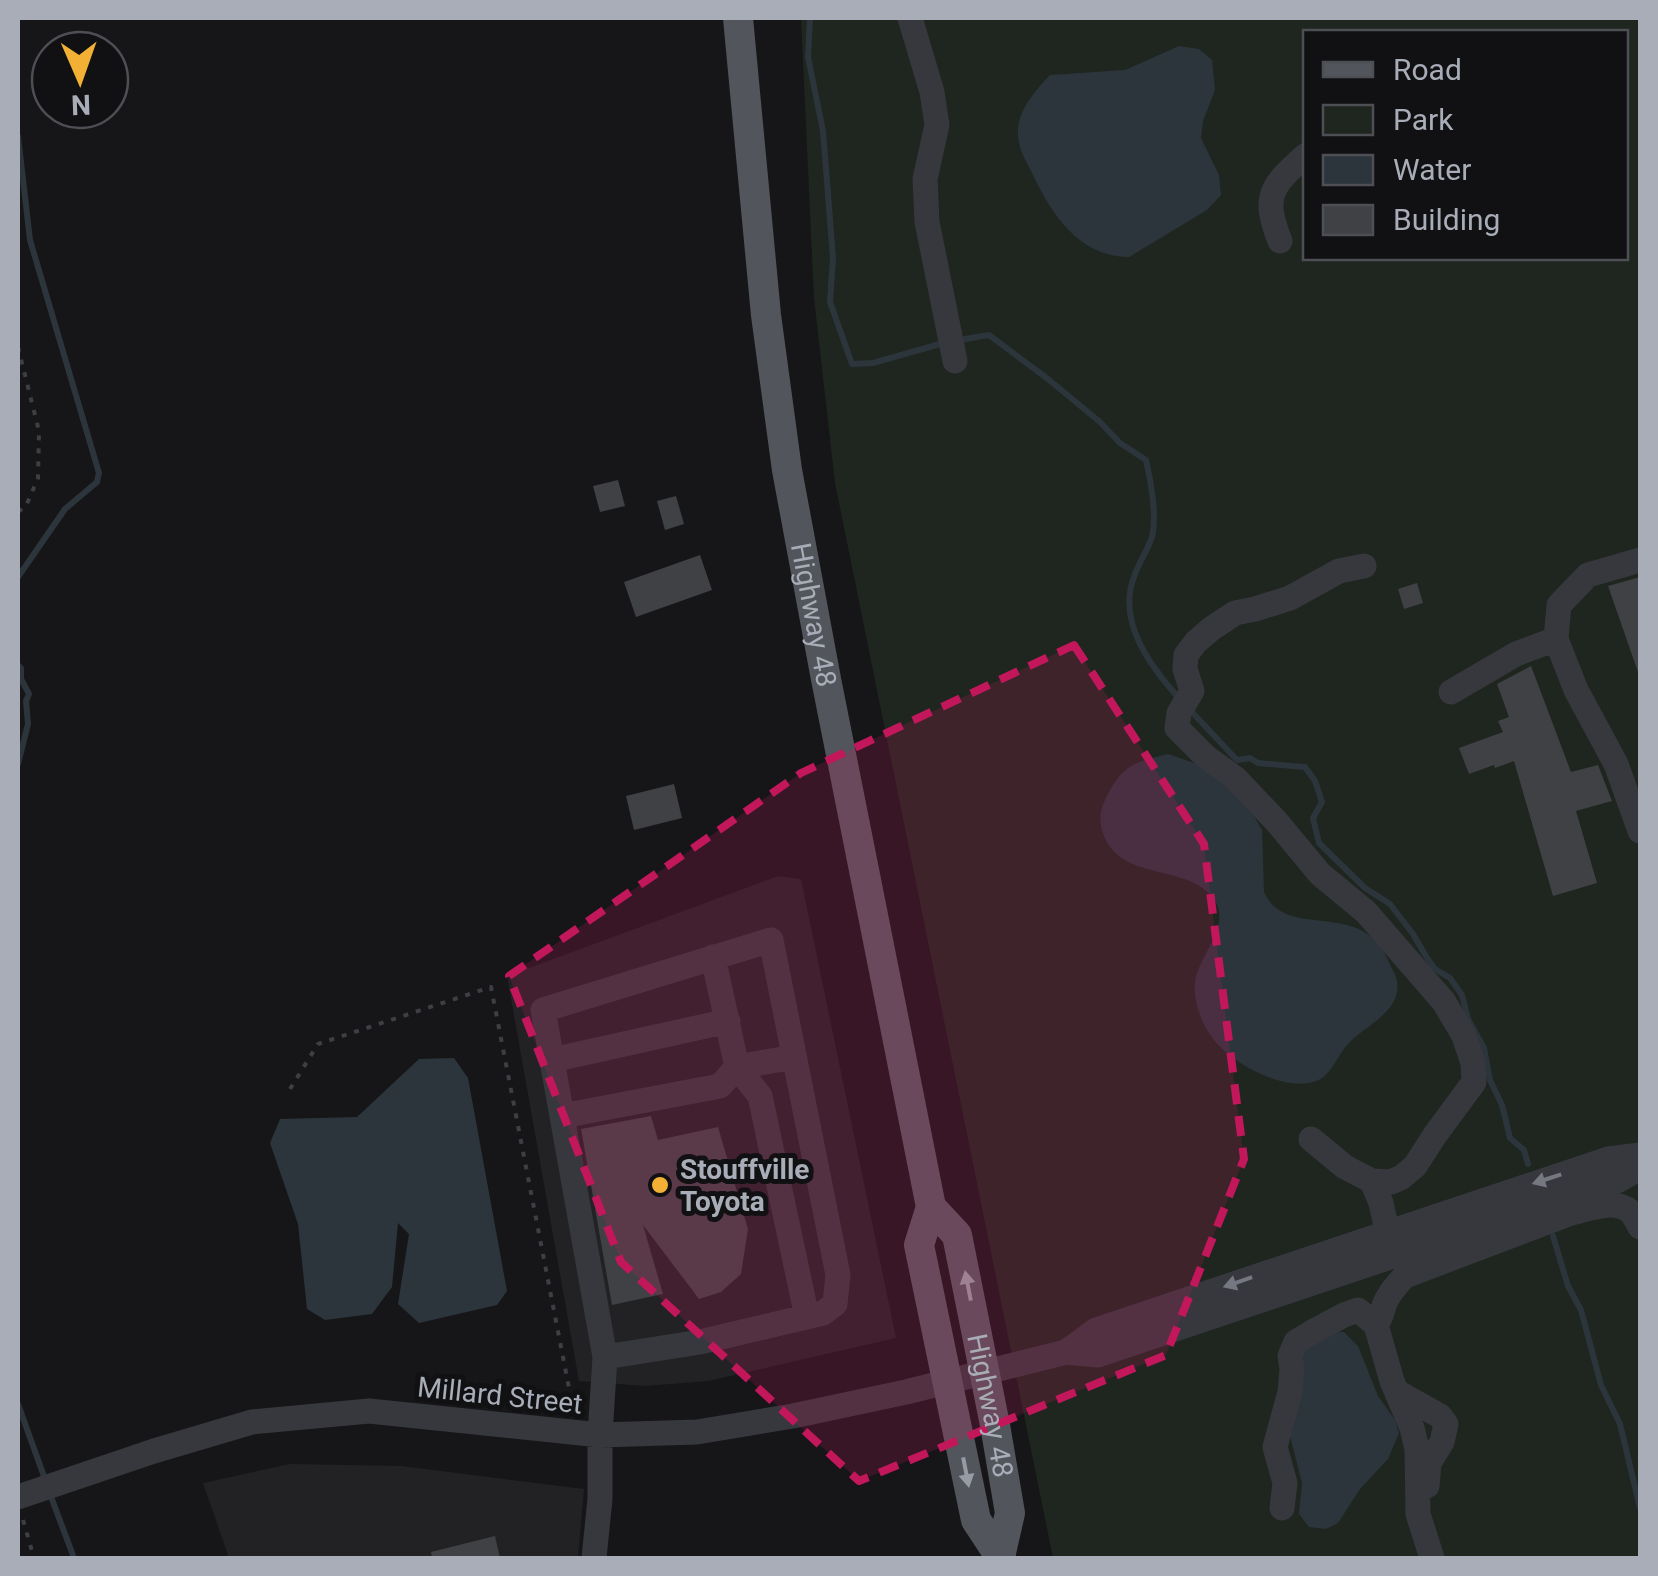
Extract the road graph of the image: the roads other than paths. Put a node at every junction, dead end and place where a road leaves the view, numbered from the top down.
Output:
1 (738, 18) edge
2 (910, 18) edge
3 (1303, 158) edge
4 (1280, 241) dead end
5 (954, 358) dead end
6 (1640, 560) edge
7 (1364, 566) dead end
8 (1556, 638) junction
9 (1451, 692) dead end
10 (1640, 832) edge
11 (713, 957) junction
12 (728, 1020) junction
13 (794, 1057) junction
14 (552, 1060) junction
15 (737, 1066) junction
16 (562, 1116) junction
17 (1311, 1139) dead end
18 (1640, 1155) edge
19 (1640, 1168) edge
20 (1372, 1180) junction
21 (931, 1207) junction
22 (1640, 1227) edge
23 (1391, 1244) junction
24 (806, 1318) junction
25 (1367, 1318) junction
26 (605, 1357) junction
27 (984, 1374) junction
28 (948, 1381) junction
29 (600, 1435) junction
30 (20, 1508) edge
31 (1282, 1508) dead end
32 (594, 1558) edge
33 (1001, 1558) edge
34 (1432, 1558) edge

1 - 21 main road, Highway 48
2 - 5 street
3 - 4 street
6 - 8 street
7 - 20 street
8 - 9 street
8 - 10 street
11 - 12 street
11 - 13 street
11 - 14 street
12 - 14 street
12 - 15 street
13 - 15 street
13 - 24 street
14 - 16 street
15 - 16 street
15 - 24 street
16 - 26 street
17 - 20 street
18 -> 23 street
19 - 23 street
20 - 23 street
27 -> 21 main road, Highway 48
21 - 28 main road, Highway 48
22 - 25 street
23 - 25 street
23 - 27 street, Millard Street
24 - 26 street
25 - 31 street
25 - 34 street
26 - 29 street
27 - 28 street, Millard Street
27 - 33 main road, Highway 48
28 - 29 street, Millard Street
28 -> 33 main road, Highway 48
29 - 30 street, Millard Street
29 - 32 street

